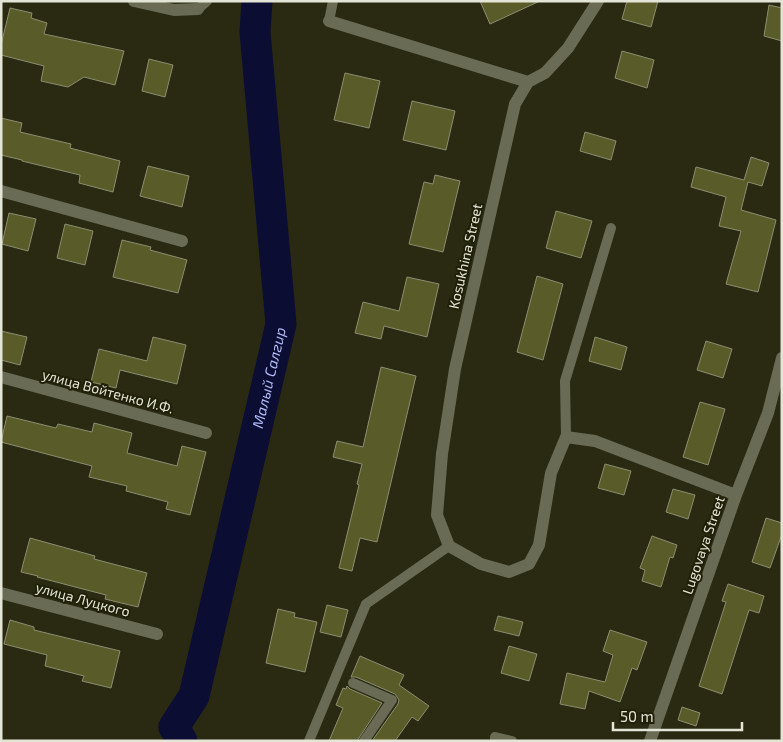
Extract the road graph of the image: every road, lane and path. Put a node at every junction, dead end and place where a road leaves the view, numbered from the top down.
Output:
1 (134, 1) edge
2 (333, 1) edge
3 (598, 1) edge
4 (203, 5) edge
5 (329, 21) joint
6 (528, 82) junction
7 (1, 191) edge
8 (611, 228) dead end
9 (182, 241) dead end
10 (782, 358) edge
11 (1, 377) edge
12 (206, 434) dead end
13 (566, 437) junction
14 (736, 495) junction
15 (449, 546) junction
16 (1, 593) edge
17 (157, 634) dead end
18 (353, 683) dead end
19 (309, 741) edge
20 (364, 741) edge
21 (495, 741) edge
22 (512, 741) edge
23 (650, 741) edge

1 - 4 street
2 - 5 lane
3 - 6 street, Kosukhina Street
5 - 6 street
6 - 15 street, Kosukhina Street
7 - 9 street
8 - 13 lane
10 - 14 street, Lugovaya Street
11 - 12 street, улица Войтенко И.Ф.
13 - 14 street
13 - 15 street
14 - 23 street, Lugovaya Street
15 - 19 lane
16 - 17 street, улица Луцкого
18 - 20 lane
21 - 22 lane

